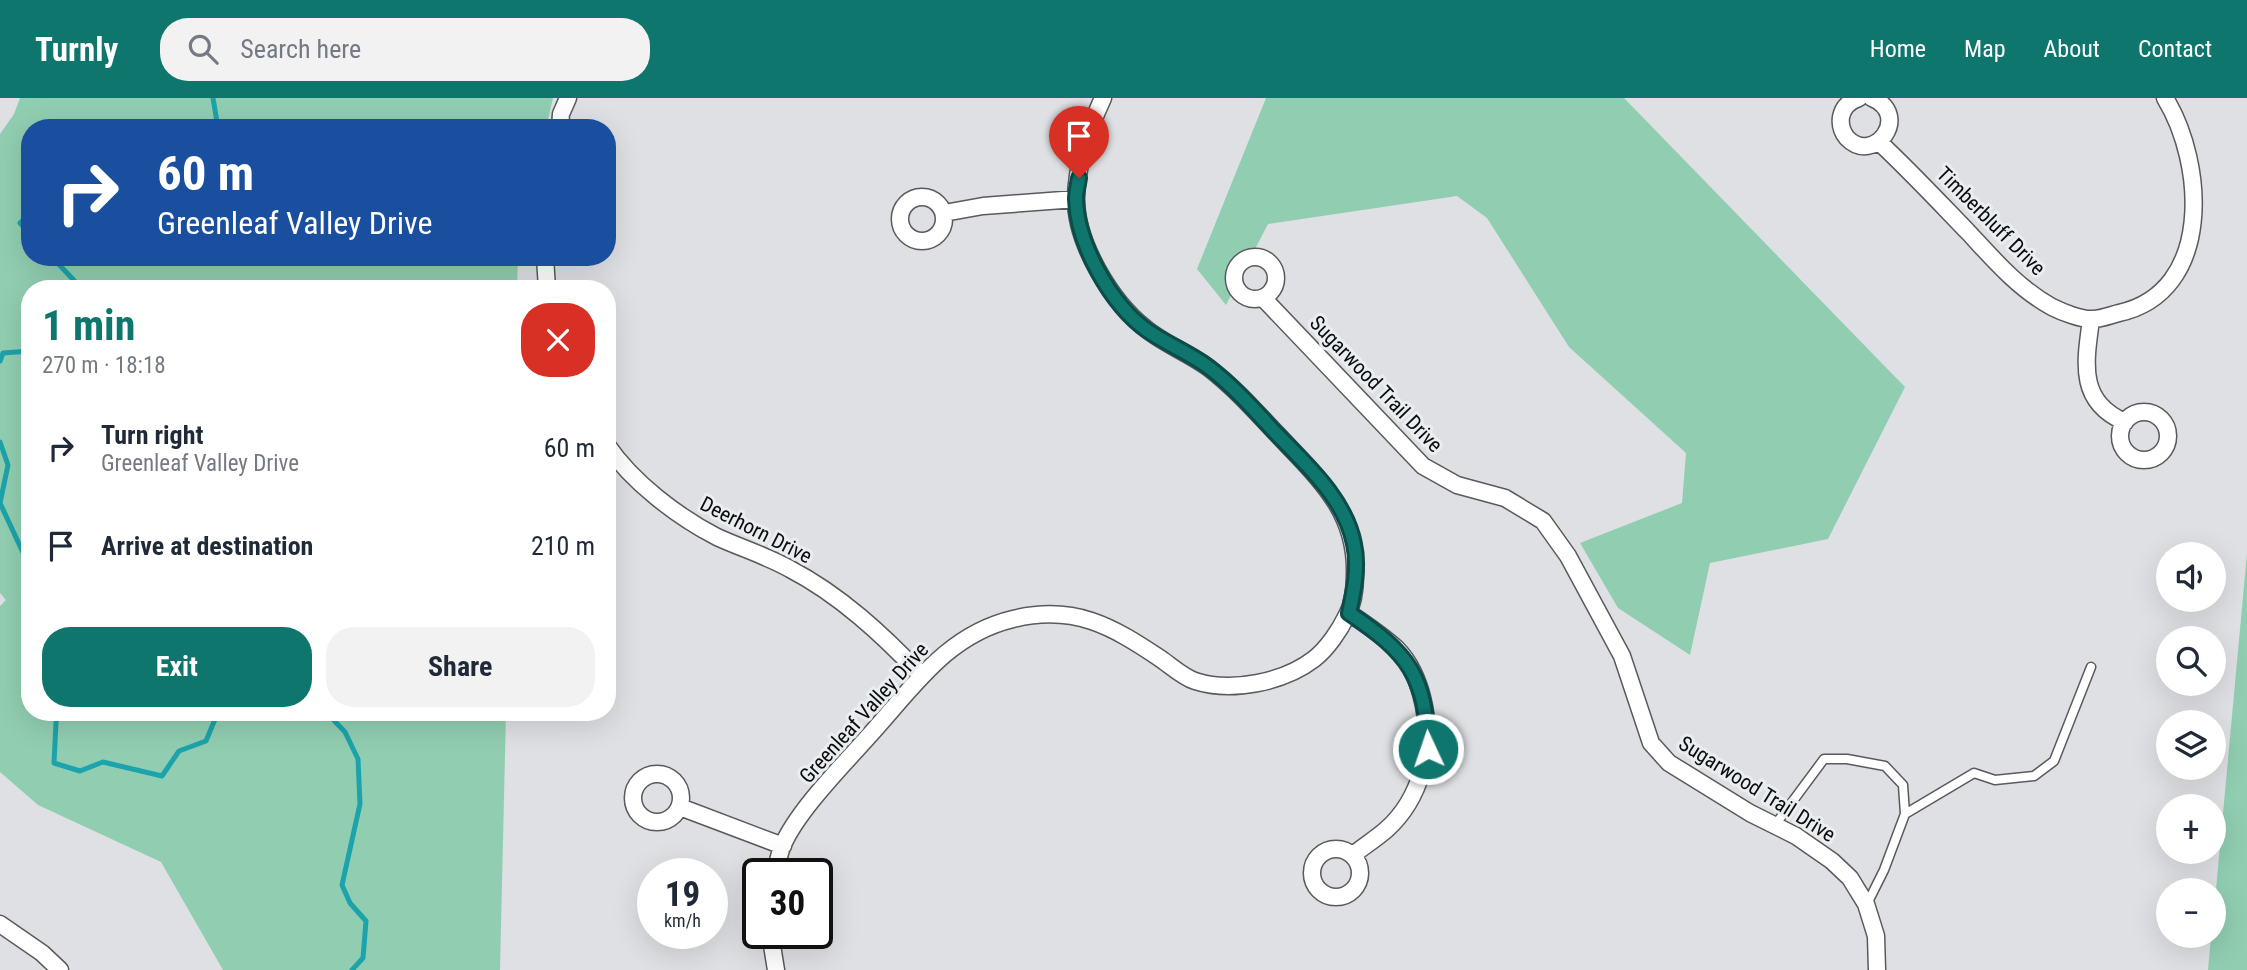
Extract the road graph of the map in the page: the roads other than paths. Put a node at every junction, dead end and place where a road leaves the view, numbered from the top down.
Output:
1 (568, 98) edge
2 (1103, 98) edge
3 (1859, 98) edge
4 (1872, 98) edge
5 (2165, 98) edge
6 (561, 119) edge
7 (1879, 142) junction
8 (1076, 199) junction
9 (944, 213) dead end
10 (1263, 298) dead end
11 (2091, 320) junction
12 (2125, 422) dead end
13 (616, 455) edge
14 (1349, 613) junction
15 (2091, 667) dead end
16 (922, 676) junction
17 (680, 807) dead end
18 (1905, 814) junction
19 (1775, 825) junction
20 (783, 846) junction
21 (1353, 855) dead end
22 (779, 858) edge
23 (1866, 906) junction
24 (0, 924) edge
25 (773, 949) edge
26 (60, 970) edge
27 (776, 970) edge
28 (1877, 970) edge

1 - 6 street
2 - 8 street, Greenleaf Valley Drive
3 - 7 street
4 - 7 street
5 - 11 street
7 - 11 street, Timberbluff Drive
8 - 9 street
8 - 14 street, Greenleaf Valley Drive
10 - 19 street, Sugarwood Trail Drive
11 - 12 street
13 - 16 street, Deerhorn Drive
14 - 16 street, Greenleaf Valley Drive
14 - 21 street
15 - 18 lane
16 - 20 street, Greenleaf Valley Drive
17 - 20 street
18 - 19 lane
18 - 23 lane
19 - 23 street, Sugarwood Trail Drive
20 - 22 street, Greenleaf Valley Drive
23 - 28 street, Sugarwood Trail Drive
24 - 26 street
25 - 27 street

